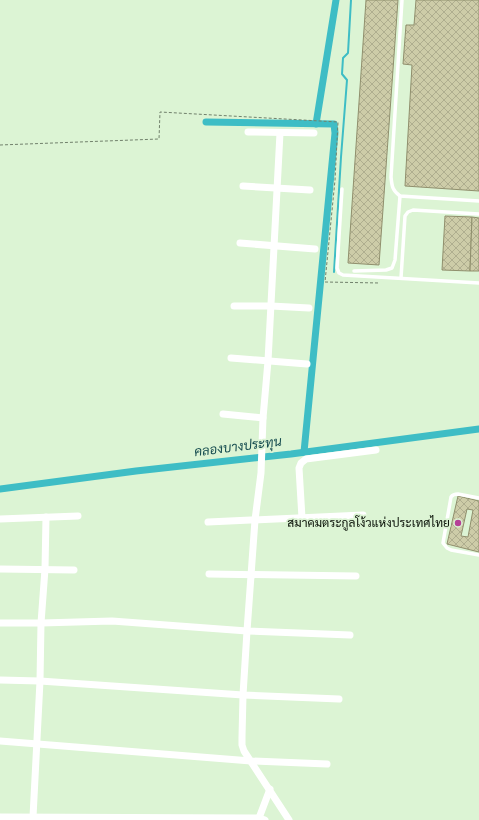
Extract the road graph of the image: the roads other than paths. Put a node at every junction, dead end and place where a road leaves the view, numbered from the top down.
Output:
1 (402, 0) edge
2 (248, 132) dead end
3 (280, 133) junction
4 (314, 133) dead end
5 (243, 186) dead end
6 (277, 188) junction
7 (342, 189) dead end
8 (310, 190) dead end
9 (400, 196) junction
10 (479, 201) edge
11 (479, 214) edge
12 (240, 243) dead end
13 (274, 246) junction
14 (315, 250) dead end
15 (354, 270) dead end
16 (401, 278) junction
17 (479, 283) edge
18 (234, 306) dead end
19 (272, 306) junction
20 (309, 308) dead end
21 (231, 358) dead end
22 (268, 361) junction
23 (307, 364) dead end
24 (223, 414) dead end
25 (263, 418) junction
26 (376, 450) dead end
27 (479, 498) edge
28 (363, 515) dead end
29 (78, 516) dead end
30 (46, 517) junction
31 (302, 518) junction
32 (0, 519) edge
33 (255, 520) junction
34 (208, 522) dead end
35 (479, 555) edge
36 (0, 569) edge
37 (45, 569) junction
38 (74, 570) dead end
39 (209, 574) dead end
40 (251, 574) junction
41 (356, 576) dead end
42 (0, 622) edge
43 (41, 623) junction
44 (247, 631) junction
45 (350, 635) dead end
46 (0, 680) edge
47 (40, 681) junction
48 (243, 694) junction
49 (339, 699) dead end
50 (0, 741) edge
51 (37, 744) junction
52 (251, 761) junction
53 (327, 764) dead end
54 (270, 789) junction
55 (0, 817) edge
56 (33, 817) junction
57 (262, 819) edge
58 (289, 820) edge

1 - 9 lane
2 - 3 street
3 - 4 street
3 - 6 street
5 - 6 street
6 - 8 street
6 - 13 street
7 - 16 lane
9 - 10 lane
9 - 15 lane
11 - 16 lane
12 - 13 street
13 - 14 street
13 - 19 street
16 - 17 lane
18 - 19 street
19 - 20 street
19 - 22 street
21 - 22 street
22 - 23 street
22 - 25 street
24 - 25 street
25 - 33 street
26 - 31 street
27 - 35 lane
28 - 31 street
29 - 30 street
30 - 32 street
30 - 37 street
31 - 33 street
33 - 34 street
33 - 40 street
36 - 37 street
37 - 38 street
37 - 43 street
39 - 40 street
40 - 41 street
40 - 44 street
42 - 43 street
43 - 44 street
43 - 47 street
44 - 45 street
44 - 48 street
46 - 47 street
47 - 48 street
47 - 51 street
48 - 49 street
48 - 52 street
50 - 51 street
51 - 52 street
51 - 56 street
52 - 53 street
52 - 54 street
54 - 57 street
54 - 58 street
55 - 56 street
56 - 57 street

